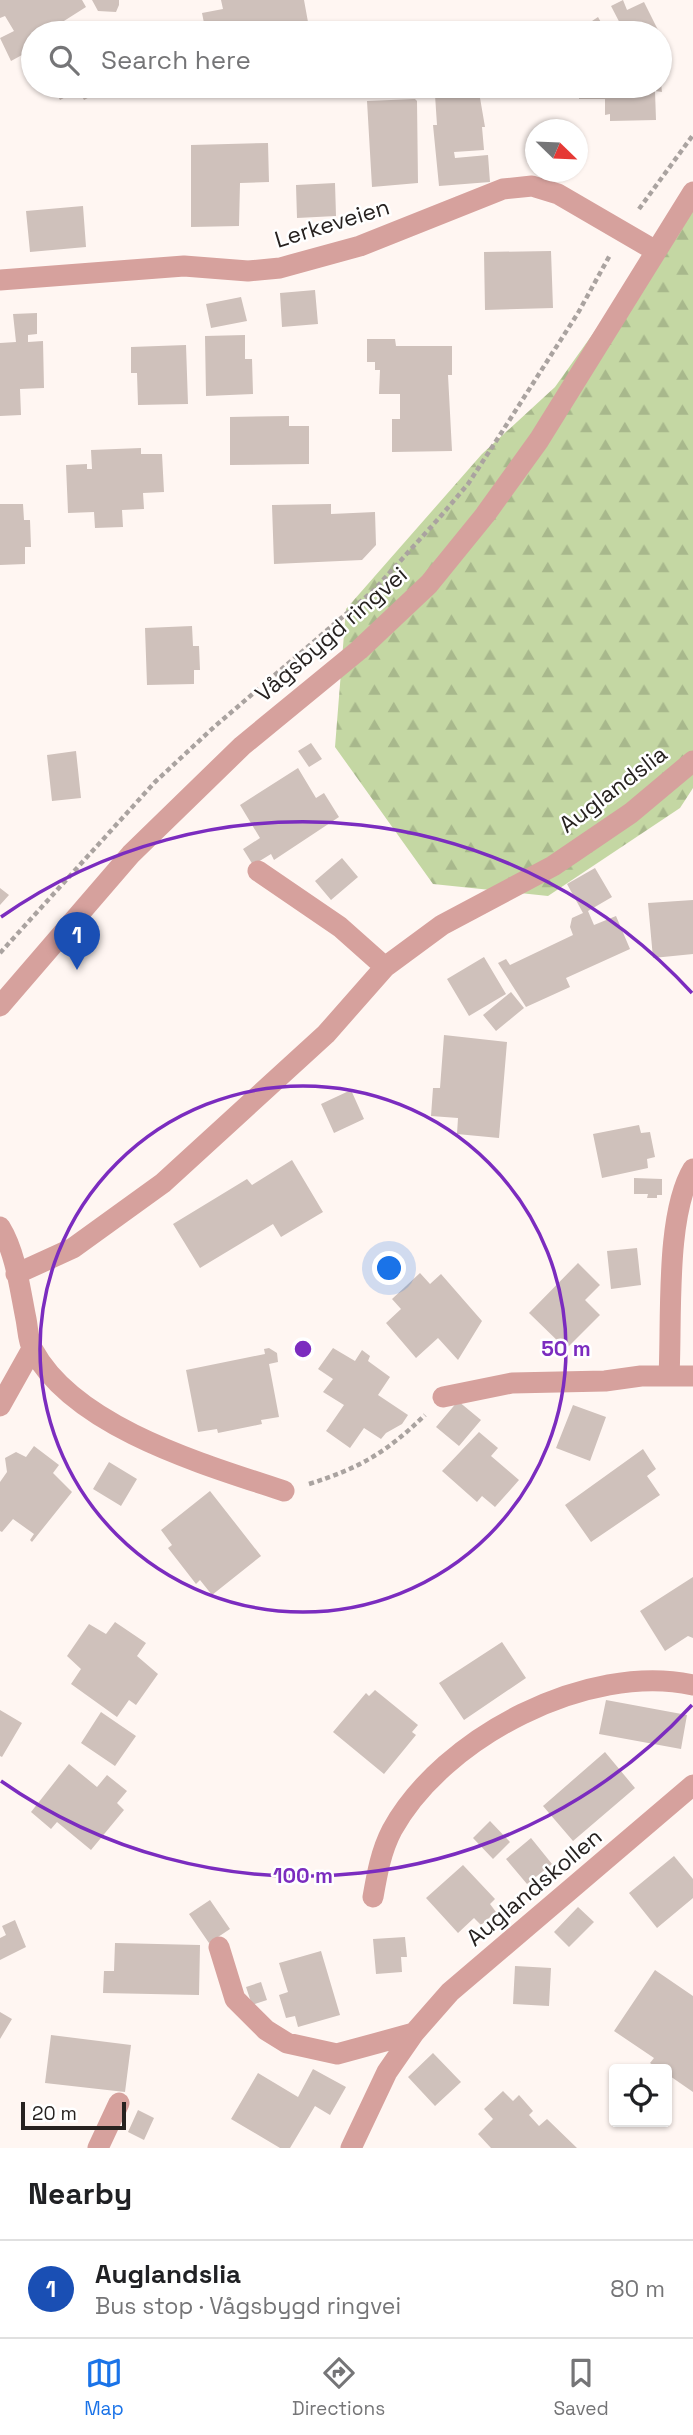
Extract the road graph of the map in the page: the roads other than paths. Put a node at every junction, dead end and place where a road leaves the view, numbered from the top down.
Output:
1 (693, 192) edge
2 (656, 251) junction
3 (0, 280) edge
4 (693, 761) edge
5 (258, 872) dead end
6 (385, 967) junction
7 (0, 1006) edge
8 (693, 1168) edge
9 (0, 1227) edge
10 (16, 1274) junction
11 (32, 1349) junction
12 (668, 1376) junction
13 (693, 1376) edge
14 (443, 1397) road end
15 (0, 1406) edge
16 (284, 1491) road end
17 (693, 1685) edge
18 (693, 1786) edge
19 (373, 1897) dead end
20 (219, 1947) dead end
21 (414, 2033) junction
22 (119, 2103) dead end
23 (98, 2148) edge
24 (351, 2148) edge

1 - 2 street, Vågsbygd ringvei
2 - 3 street, Lerkeveien
2 - 7 street, Vågsbygd ringvei
4 - 6 street, Auglandslia
5 - 6 street
6 - 10 street, Auglandslia
8 - 12 street
9 - 10 street
10 - 11 street
11 - 15 street
11 - 16 street
12 - 13 street
12 - 14 street
17 - 19 street
18 - 21 street, Auglandskollen
20 - 21 street
21 - 24 street, Auglandskollen
22 - 23 street

